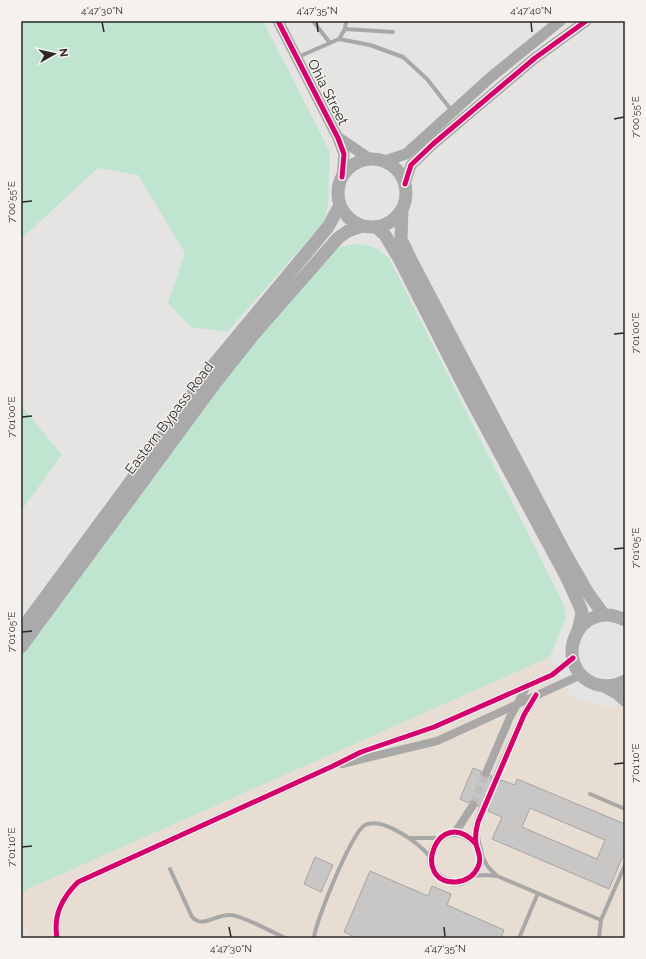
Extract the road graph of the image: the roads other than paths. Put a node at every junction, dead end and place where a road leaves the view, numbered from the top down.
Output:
1 (278, 21) edge
2 (313, 21) edge
3 (346, 21) edge
4 (560, 21) edge
5 (586, 21) edge
6 (345, 29) junction
7 (393, 32) dead end
8 (339, 39) junction
9 (330, 44) junction
10 (525, 48) junction
11 (297, 58) junction
12 (535, 58) junction
13 (453, 111) junction
14 (338, 138) junction
15 (370, 159) junction
16 (385, 161) junction
17 (342, 177) junction
18 (405, 184) junction
19 (340, 205) junction
20 (402, 209) junction
21 (362, 226) junction
22 (376, 227) junction
23 (604, 615) junction
24 (625, 620) edge
25 (21, 630) edge
26 (578, 630) junction
27 (21, 647) edge
28 (573, 658) junction
29 (581, 675) junction
30 (625, 681) edge
31 (527, 686) junction
32 (604, 686) junction
33 (536, 695) junction
34 (625, 700) edge
35 (516, 704) junction
36 (333, 766) junction
37 (486, 773) tunnel mouth
38 (496, 778) tunnel mouth
39 (590, 794) dead end
40 (473, 805) tunnel mouth
41 (483, 809) tunnel mouth
42 (625, 809) edge
43 (455, 833) junction
44 (410, 838) junction
45 (441, 838) junction
46 (478, 847) junction
47 (431, 858) junction
48 (625, 865) edge
49 (170, 869) dead end
50 (497, 876) junction
51 (470, 877) junction
52 (538, 893) junction
53 (601, 920) junction
54 (57, 938) edge
55 (285, 938) edge
56 (314, 938) edge
57 (519, 938) edge
58 (599, 938) edge

1 - 11 street, Ohia Street
2 - 9 lane
3 - 6 lane
4 - 10 street
5 - 12 street
6 - 7 lane
6 - 8 lane
8 - 9 lane
8 - 13 lane
9 - 11 lane
10 - 12 street
10 - 13 street
11 - 14 street, Ohia Street
12 - 18 street
13 - 16 street
14 - 15 street
14 - 17 street, Ohia Street
15 - 16 main road
15 - 17 main road
16 - 18 main road
17 - 19 main road
18 - 20 main road
19 - 21 main road
19 - 25 main road, Eastern Bypass Road
20 - 22 main road
20 - 23 main road
21 - 22 main road
21 - 27 main road, Eastern Bypass Road
22 - 26 main road
23 - 24 main road
23 - 26 main road
26 - 28 main road
28 - 29 main road
28 - 31 street
29 - 32 main road
29 - 33 street
30 - 32 main road
31 - 35 street
31 - 36 street
32 - 34 main road
33 - 35 street
33 - 38 street
35 - 36 street
35 - 37 street
36 - 54 street
39 - 42 lane
40 - 43 street
41 - 46 street
43 - 45 street
43 - 46 street
44 - 45 lane
44 - 47 lane
44 - 56 lane
45 - 47 street
46 - 50 lane
46 - 51 street
47 - 51 street
48 - 53 lane
49 - 55 lane
50 - 51 lane
50 - 52 lane
52 - 53 lane
52 - 57 lane
53 - 58 lane

